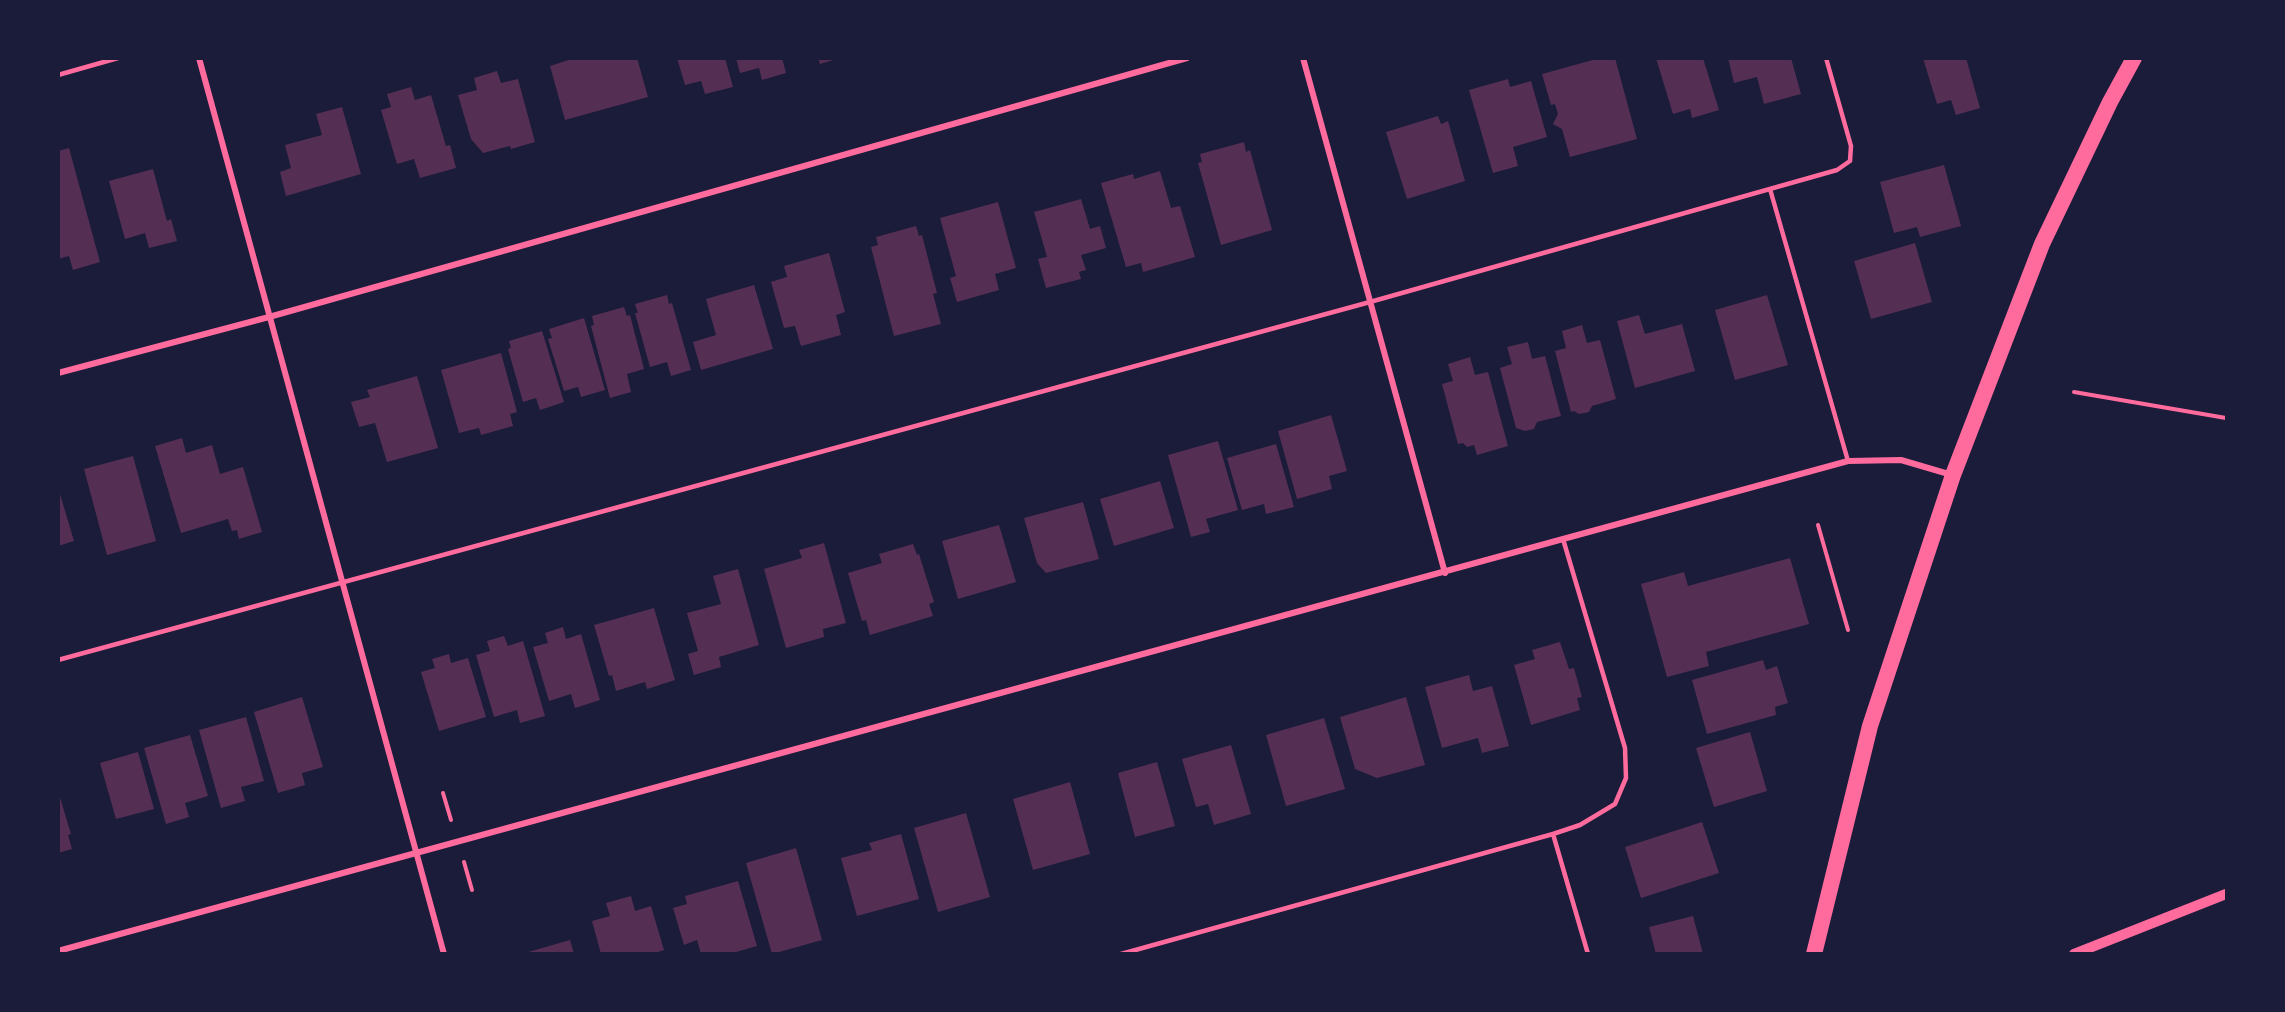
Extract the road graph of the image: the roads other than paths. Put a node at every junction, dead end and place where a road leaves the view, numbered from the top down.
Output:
1 (118, 58) edge
2 (199, 58) edge
3 (1187, 58) edge
4 (1303, 58) edge
5 (1826, 58) edge
6 (2134, 58) edge
7 (58, 75) edge
8 (1770, 189) junction
9 (1370, 302) junction
10 (269, 316) junction
11 (58, 373) edge
12 (1848, 461) junction
13 (1953, 475) junction
14 (1563, 539) junction
15 (1444, 573) junction
16 (342, 583) junction
17 (58, 660) edge
18 (1553, 834) junction
19 (416, 852) junction
20 (2226, 894) edge
21 (58, 951) edge
22 (444, 954) edge
23 (1120, 954) edge
24 (1588, 954) edge
25 (1814, 954) edge
26 (2074, 954) edge

1 - 7 lane
2 - 10 street
3 - 10 street
4 - 9 street
5 - 8 lane
6 - 13 highway
8 - 9 lane
8 - 12 lane
9 - 15 street
9 - 16 lane
10 - 11 street
10 - 16 street
12 - 13 street
12 - 14 street
13 - 25 highway
14 - 15 street
14 - 18 lane
15 - 19 street
16 - 17 lane
16 - 19 street
18 - 23 lane
18 - 24 lane
19 - 21 street
19 - 22 street
20 - 26 street

